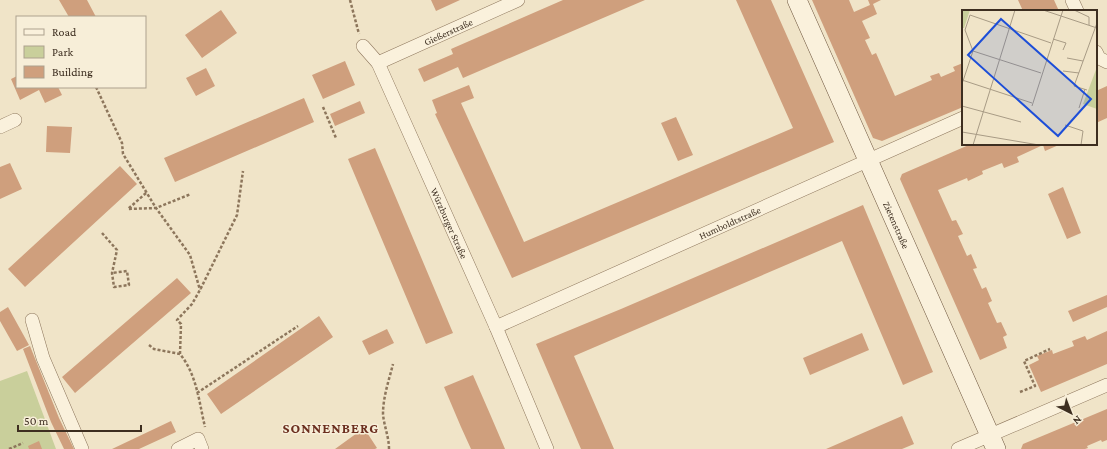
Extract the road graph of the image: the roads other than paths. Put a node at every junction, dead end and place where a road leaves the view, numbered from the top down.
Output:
1 (518, 0) edge
2 (797, 0) edge
3 (1072, 0) edge
4 (1077, 10) edge
5 (363, 46) road end
6 (378, 63) junction
7 (962, 118) edge
8 (15, 120) dead end
9 (0, 127) edge
10 (868, 160) junction
11 (32, 320) dead end
12 (496, 327) junction
13 (1107, 385) edge
14 (202, 439) edge
15 (994, 442) edge
16 (82, 449) edge
17 (178, 449) edge
18 (547, 449) edge
19 (958, 449) edge

1 - 6 street, Gießerstraße
2 - 10 street, Zietenstraße
3 - 4 street
5 - 6 street, Würzburger Straße
6 - 12 street, Würzburger Straße
7 - 10 street, Humboldtstraße
8 - 9 street
10 - 12 street, Humboldtstraße
10 - 15 street, Zietenstraße
11 - 16 street
12 - 18 street, Würzburger Straße
13 - 15 street
14 - 17 street
15 - 19 street

